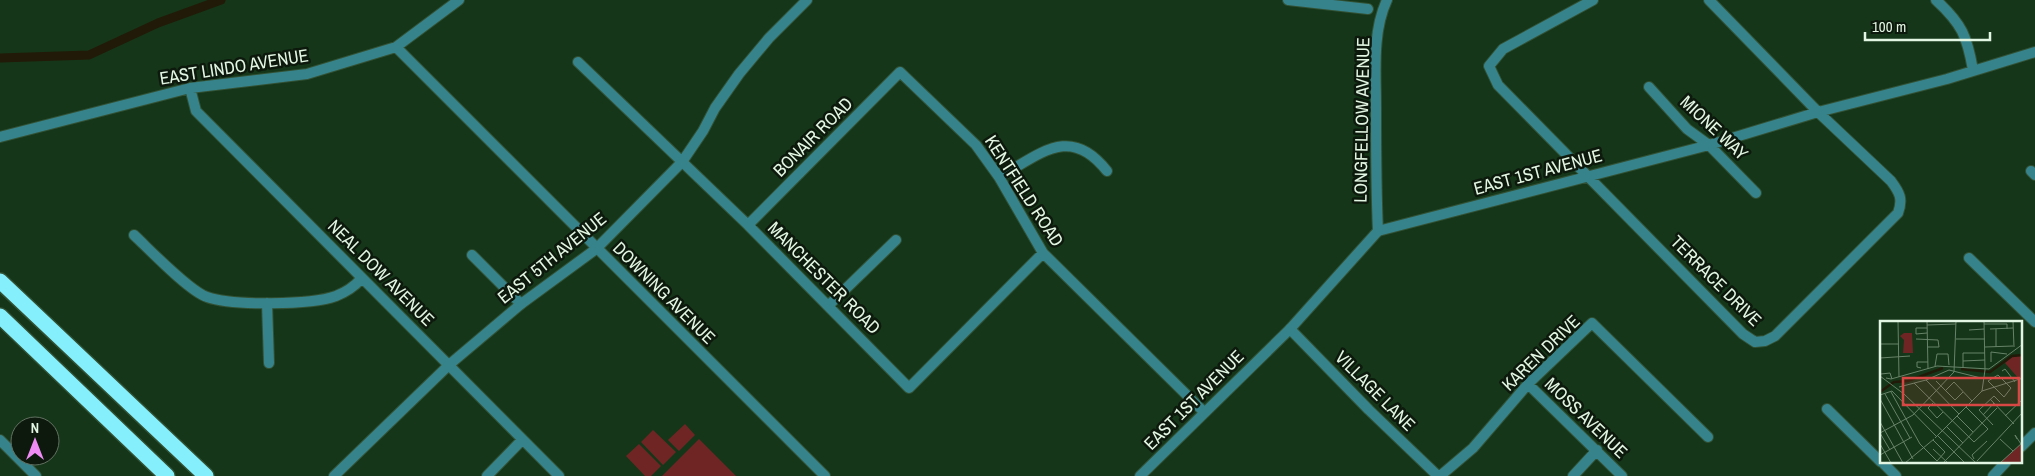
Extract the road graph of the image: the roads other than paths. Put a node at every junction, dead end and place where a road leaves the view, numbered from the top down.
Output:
1 (459, 0) edge
2 (807, 0) edge
3 (1288, 0) edge
4 (1388, 0) edge
5 (1593, 0) edge
6 (1709, 0) edge
7 (1936, 0) edge
8 (1368, 9) dead end
9 (396, 47) junction
10 (2035, 52) edge
11 (578, 62) dead end
12 (1973, 70) junction
13 (900, 72) joint
14 (1649, 87) dead end
15 (190, 88) junction
16 (1818, 112) junction
17 (0, 137) edge
18 (1709, 145) junction
19 (682, 162) junction
20 (1107, 170) dead end
21 (1589, 176) junction
22 (999, 177) junction
23 (1756, 193) dead end
24 (748, 225) junction
25 (1378, 231) junction
26 (134, 235) dead end
27 (896, 240) dead end
28 (596, 249) junction
29 (1043, 253) junction
30 (472, 255) dead end
31 (1969, 258) dead end
32 (361, 279) junction
33 (0, 280) edge
34 (267, 303) junction
35 (521, 304) junction
36 (828, 304) junction
37 (0, 316) edge
38 (2035, 322) edge
39 (1290, 329) junction
40 (270, 363) dead end
41 (450, 364) junction
42 (1528, 384) junction
43 (1827, 409) dead end
44 (1204, 412) junction
45 (2035, 433) edge
46 (1708, 437) dead end
47 (0, 440) edge
48 (522, 440) junction
49 (2022, 446) edge
50 (1597, 450) junction
51 (1880, 461) edge
52 (1883, 464) edge
53 (2004, 464) edge
54 (36, 476) edge
55 (167, 476) edge
56 (206, 476) edge
57 (334, 476) edge
58 (487, 476) edge
59 (560, 476) edge
60 (825, 476) edge
61 (1140, 476) edge
62 (1439, 476) edge
63 (1572, 476) edge
64 (1622, 476) edge
65 (1896, 476) edge
66 (1993, 476) edge

1 - 9 street, EAST LINDO AVENUE
2 - 19 street, EAST 5TH AVENUE
3 - 8 street
4 - 25 street, LONGFELLOW AVENUE
5 - 21 street, TERRACE DRIVE
6 - 16 street, TERRACE DRIVE
7 - 12 street
9 - 15 street, EAST LINDO AVENUE
9 - 28 street, DOWNING AVENUE
10 - 12 street, EAST 1ST AVENUE
11 - 19 street, MANCHESTER ROAD
12 - 16 street, EAST 1ST AVENUE
13 - 22 street, KENTFIELD ROAD
13 - 24 street, BONAIR ROAD
14 - 18 street, MIONE WAY
15 - 17 street, EAST LINDO AVENUE
15 - 32 street, NEAL DOW AVENUE
16 - 18 street, EAST 1ST AVENUE
16 - 21 street, TERRACE DRIVE
18 - 21 street, EAST 1ST AVENUE
18 - 23 street, MIONE WAY
19 - 24 street, MANCHESTER ROAD
19 - 28 street, EAST 5TH AVENUE
20 - 22 street
21 - 25 street, EAST 1ST AVENUE
22 - 29 street, KENTFIELD ROAD
24 - 36 street, MANCHESTER ROAD
25 - 39 street, EAST 1ST AVENUE
26 - 34 street
27 - 36 street
28 - 35 street, EAST 5TH AVENUE
28 - 60 street, DOWNING AVENUE
29 - 36 street, MANCHESTER ROAD
29 - 44 street, KENTFIELD ROAD
30 - 35 street
31 - 38 street
32 - 34 street
32 - 41 street, NEAL DOW AVENUE
33 - 56 highway
34 - 40 street
35 - 41 street, EAST 5TH AVENUE
37 - 55 highway
39 - 44 street, EAST 1ST AVENUE
39 - 62 street, VILLAGE LANE
41 - 48 street, NEAL DOW AVENUE
41 - 57 street, EAST 5TH AVENUE
42 - 46 street, KAREN DRIVE
42 - 50 street, MOSS AVENUE
42 - 62 street, KAREN DRIVE
43 - 51 street
44 - 61 street, EAST 1ST AVENUE
45 - 49 street
47 - 54 street
48 - 58 street
48 - 59 street, NEAL DOW AVENUE
50 - 63 street
50 - 64 street, MOSS AVENUE
52 - 65 street
53 - 66 street

